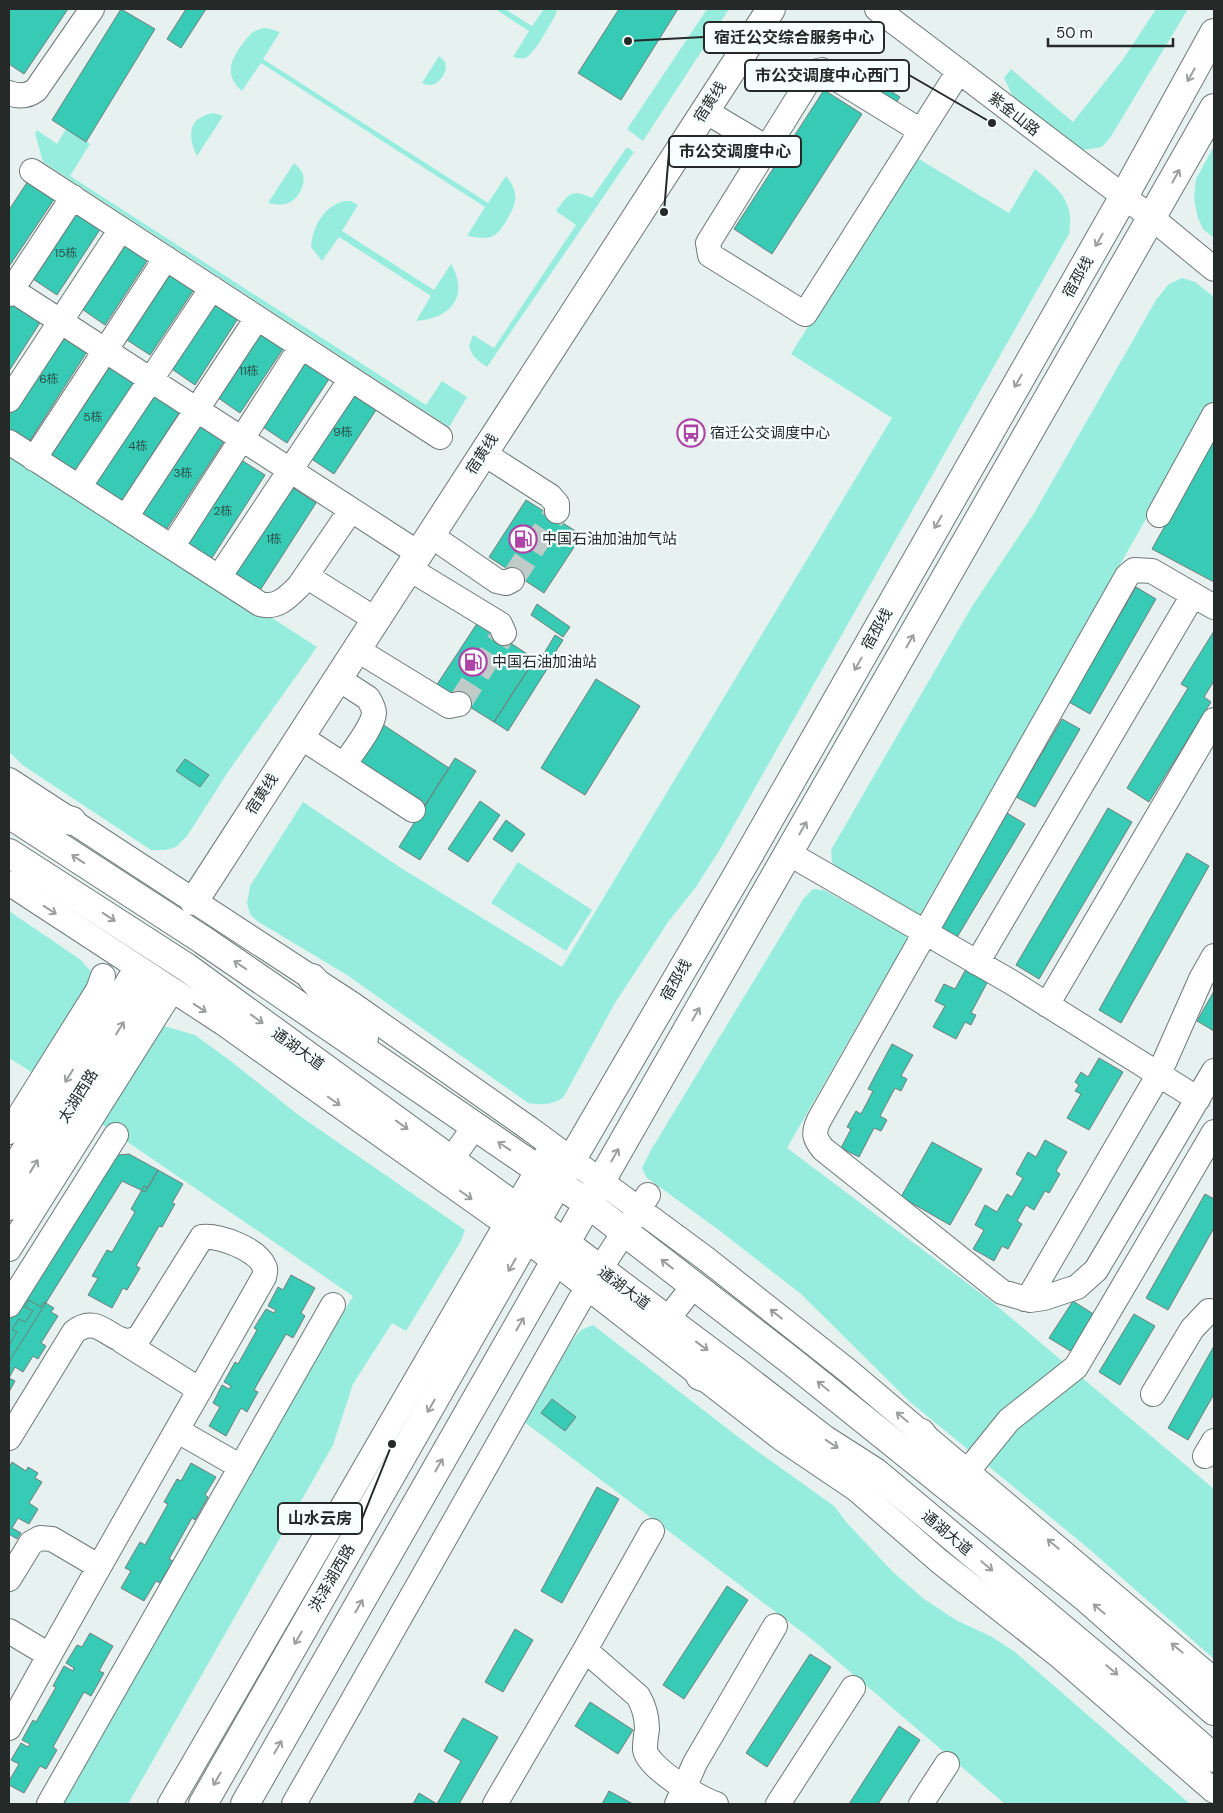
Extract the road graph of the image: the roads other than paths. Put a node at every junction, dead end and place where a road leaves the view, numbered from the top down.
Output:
1 (92, 9) edge
2 (771, 9) edge
3 (877, 9) edge
4 (1214, 33) edge
5 (960, 71) junction
6 (9, 94) edge
7 (1214, 108) edge
8 (705, 111) junction
9 (921, 131) junction
10 (767, 148) junction
11 (32, 171) dead end
12 (72, 197) junction
13 (1123, 198) junction
14 (1152, 218) junction
15 (121, 229) junction
16 (166, 258) junction
17 (1214, 269) edge
18 (212, 288) junction
19 (10, 290) edge
20 (257, 318) junction
21 (60, 321) junction
22 (301, 347) junction
23 (105, 350) junction
24 (351, 379) junction
25 (151, 380) junction
26 (9, 400) edge
27 (197, 410) junction
28 (1214, 415) edge
29 (440, 438) dead end
30 (242, 439) junction
31 (9, 442) edge
32 (483, 453) junction
33 (34, 458) junction
34 (290, 470) junction
35 (79, 488) junction
36 (351, 510) junction
37 (558, 511) dead end
38 (1159, 515) dead end
39 (126, 518) junction
40 (172, 547) junction
41 (419, 552) junction
42 (306, 576) junction
43 (219, 577) junction
44 (512, 580) dead end
45 (1193, 594) junction
46 (1214, 607) edge
47 (375, 619) junction
48 (504, 633) dead end
49 (356, 649) junction
50 (337, 678) junction
51 (459, 704) dead end
52 (1214, 720) edge
53 (300, 736) junction
54 (344, 765) junction
55 (9, 780) edge
56 (9, 803) edge
57 (413, 810) dead end
58 (9, 814) edge
59 (72, 821) junction
60 (9, 853) edge
61 (788, 853) junction
62 (9, 883) edge
63 (194, 901) junction
64 (924, 933) junction
65 (1214, 956) edge
66 (978, 963) junction
67 (103, 976) dead end
68 (312, 978) junction
69 (167, 998) dead end
70 (1046, 1005) junction
71 (387, 1066) junction
72 (1214, 1071) edge
73 (1159, 1074) junction
74 (1198, 1098) junction
75 (475, 1126) junction
76 (9, 1132) edge
77 (1214, 1132) edge
78 (116, 1135) dead end
79 (556, 1158) junction
80 (451, 1160) junction
81 (9, 1174) edge
82 (593, 1192) junction
83 (9, 1208) edge
84 (637, 1212) junction
85 (521, 1223) junction
86 (9, 1249) edge
87 (560, 1253) junction
88 (594, 1279) junction
89 (694, 1285) junction
90 (1025, 1299) junction
91 (9, 1305) edge
92 (333, 1305) dead end
93 (1212, 1307) edge
94 (668, 1320) junction
95 (122, 1340) junction
96 (700, 1376) junction
97 (200, 1390) junction
98 (1153, 1394) dead end
99 (776, 1402) junction
100 (178, 1431) junction
101 (921, 1433) junction
102 (9, 1438) edge
103 (241, 1467) junction
104 (971, 1467) dead end
105 (988, 1519) junction
106 (652, 1531) dead end
107 (98, 1566) junction
108 (9, 1579) edge
109 (775, 1626) dead end
110 (9, 1631) edge
111 (585, 1650) junction
112 (49, 1655) junction
113 (1214, 1680) edge
114 (853, 1688) dead end
115 (1214, 1711) edge
116 (9, 1728) edge
117 (1214, 1758) edge
118 (947, 1764) dead end
119 (1214, 1791) edge
120 (681, 1796) edge
121 (49, 1804) edge
122 (170, 1804) edge
123 (203, 1804) edge
124 (245, 1804) edge
125 (294, 1804) edge
126 (495, 1804) edge
127 (716, 1804) edge
128 (778, 1804) edge
129 (921, 1804) edge

1 - 6 street
2 - 8 main road, 宿黄线
3 - 5 street, 紫金山路
4 -> 13 main road, 宿邳线
5 - 9 street
5 - 13 street, 紫金山路
14 -> 7 main road
8 - 10 street
8 - 32 main road, 宿黄线
9 - 10 street
9 - 10 street
11 - 12 street
12 - 15 street
12 - 19 street
13 - 14 street, 紫金山路
13 -> 79 main road, 宿邳线
14 - 17 street, 紫金山路
61 -> 14 main road
15 - 16 street
15 - 21 street
16 - 18 street
16 - 23 street
18 - 20 street
18 - 25 street
19 - 21 street
20 - 22 street
20 - 27 street
21 - 23 street
21 - 26 street
22 - 24 street
22 - 30 street
23 - 25 street
23 - 33 street
24 - 29 street
24 - 34 street
25 - 27 street
25 - 35 street
27 - 30 street
27 - 39 street
28 - 38 street
30 - 34 street
30 - 40 street
31 - 33 street
32 - 37 street
32 - 41 main road, 宿黄线
33 - 35 street
34 - 36 street
34 - 43 street
35 - 39 street
36 - 41 street
36 - 42 street
39 - 40 street
40 - 43 street
41 - 44 street
41 - 47 main road, 宿黄线
41 - 48 street
42 - 43 street
42 - 47 street
45 - 46 street
45 - 64 street
45 - 66 street
47 - 49 main road, 宿黄线
49 - 50 main road, 宿黄线
49 - 51 street
50 - 53 main road, 宿黄线
50 - 54 street
52 - 70 street
53 - 54 street
53 - 63 main road, 宿黄线
54 - 57 street
55 - 59 street
56 - 59 main road
71 -> 58 main road
59 - 63 street
60 -> 80 main road, 通湖大道
61 - 64 street
82 -> 61 main road
62 -> 85 street
63 - 68 street
64 - 66 street
64 - 90 street
65 - 73 street
66 - 70 street
67 - 76 street
68 - 71 main road
68 - 79 street
69 - 86 street
70 - 73 street
71 - 75 main road
72 - 74 street
73 - 74 street
73 - 90 street
74 - 90 street
79 -> 75 main road
75 - 80 street
77 - 104 street
78 - 91 street
79 - 82 main road
79 - 85 main road, 宿邳线
80 - 85 main road, 通湖大道
83 -> 81 street, 太湖西路
82 - 84 main road
82 - 87 main road
84 - 88 street
89 -> 84 main road
101 -> 84 street
85 - 87 main road, 通湖大道
85 - 122 street
85 -> 123 main road, 洪泽湖西路
87 - 88 main road, 通湖大道
124 -> 87 main road
88 - 94 main road, 通湖大道
88 - 96 street
88 - 125 street
89 - 94 street
105 -> 89 main road
92 - 103 street
93 - 98 street
94 -> 99 main road, 通湖大道
95 - 97 street
95 - 97 street
95 - 102 street
96 - 99 main road
96 - 119 street
97 - 100 street
99 -> 117 main road, 通湖大道
100 - 103 street
100 - 107 street
101 - 105 main road
113 -> 101 street
103 - 121 street
115 -> 105 main road
106 - 111 street
107 - 108 street
107 - 112 street
109 - 120 street
110 - 112 street
111 - 120 street
111 - 126 street
112 - 116 street
114 - 128 street
118 - 129 street
120 - 127 street

